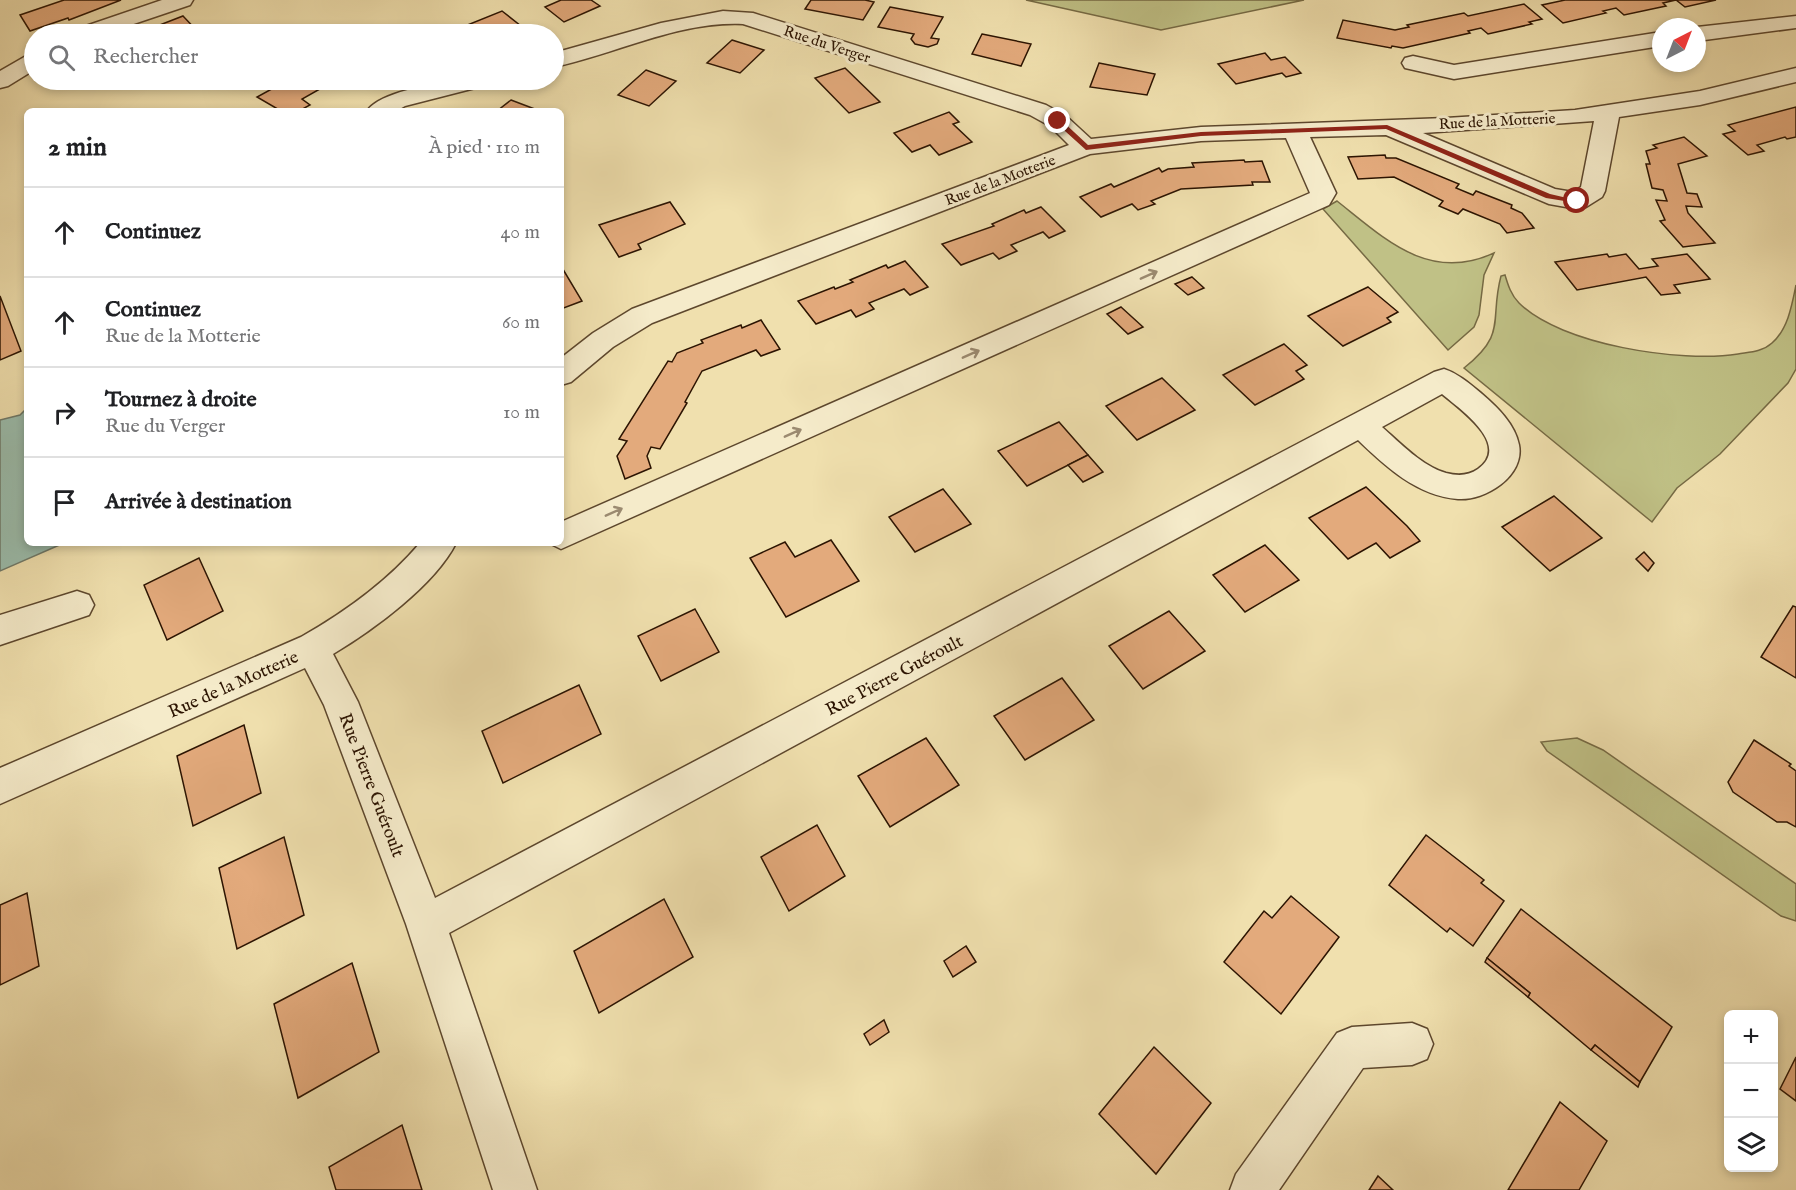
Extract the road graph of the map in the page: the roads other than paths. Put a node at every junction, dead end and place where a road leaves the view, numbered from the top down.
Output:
1 (182, 0) edge
2 (1796, 22) edge
3 (114, 24) edge
4 (1706, 33) edge
5 (1652, 40) edge
6 (564, 57) edge
7 (1413, 63) dead end
8 (24, 68) edge
9 (1796, 75) edge
10 (0, 81) edge
11 (440, 90) edge
12 (384, 108) edge
13 (1608, 112) junction
14 (1387, 127) junction
15 (1295, 130) junction
16 (1086, 147) junction
17 (564, 372) edge
18 (1362, 426) dead end
19 (564, 535) edge
20 (437, 546) edge
21 (77, 605) dead end
22 (0, 630) edge
23 (313, 648) junction
24 (0, 786) edge
25 (426, 924) junction
26 (1412, 1044) dead end
27 (515, 1190) edge
28 (1252, 1190) edge

1 - 3 street
2 - 4 street
5 - 7 street
6 - 16 street, Rue du Verger
8 - 10 street
9 - 13 street, Rue de la Motterie
11 - 12 street
13 - 14 street, Rue de la Motterie
13 - 14 street
14 - 15 street, Rue de la Motterie
15 - 16 street, Rue de la Motterie
19 -> 15 street
16 - 17 street, Rue de la Motterie
18 - 25 street, Rue Pierre Guéroult
20 - 23 street, Rue de la Motterie
21 - 22 street
23 - 24 street, Rue de la Motterie
23 - 25 street, Rue Pierre Guéroult
25 - 27 street, Rue Pierre Guéroult
26 - 28 street

